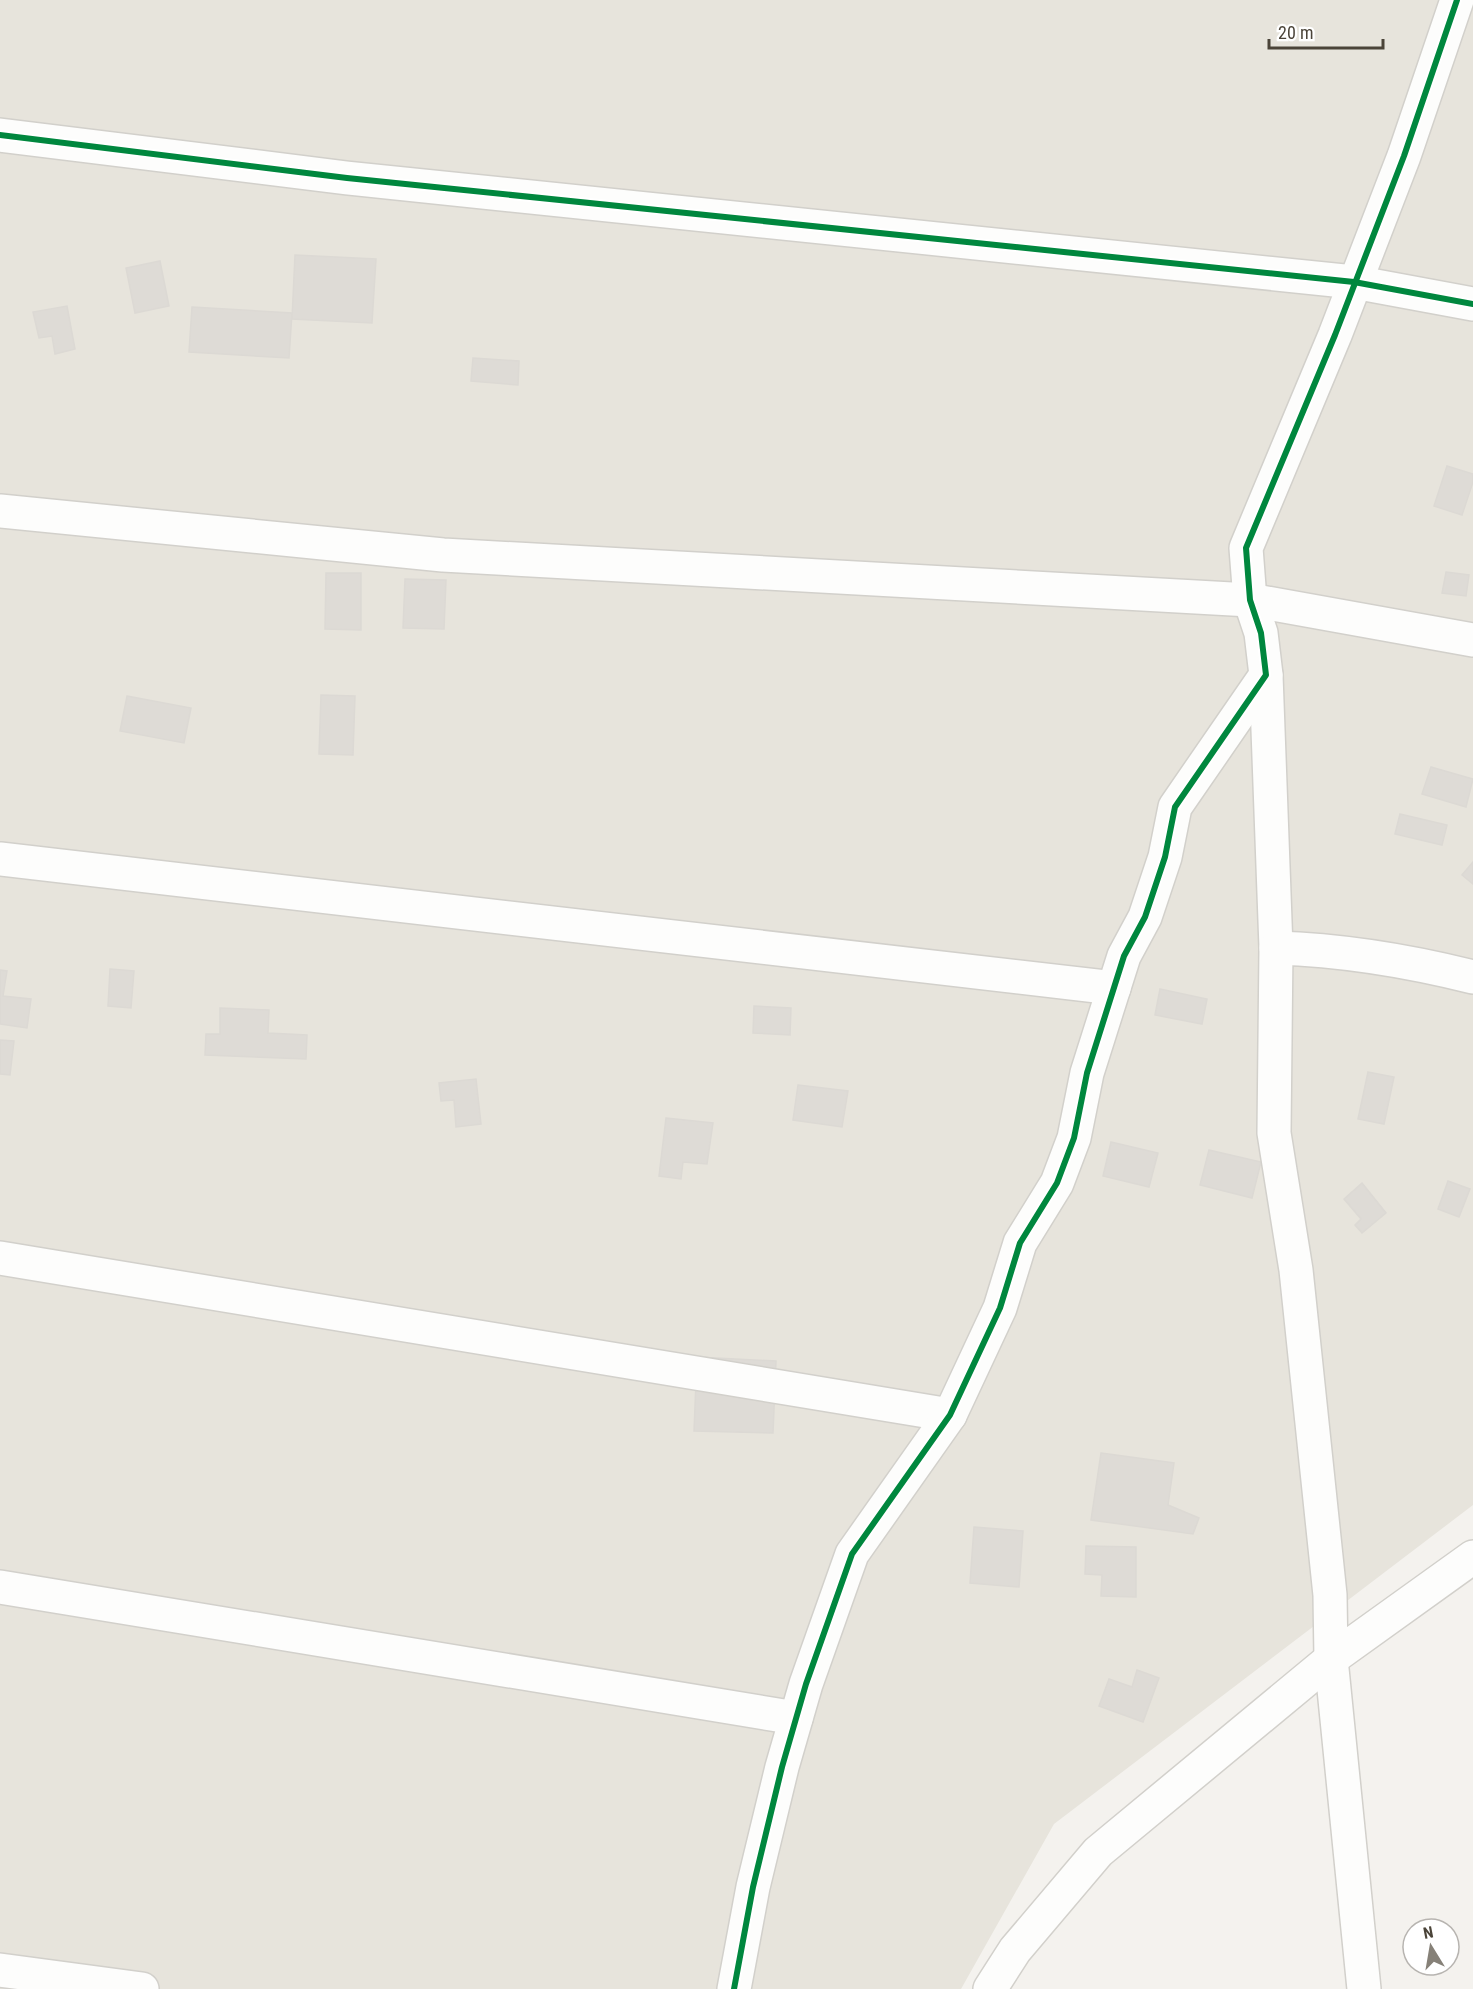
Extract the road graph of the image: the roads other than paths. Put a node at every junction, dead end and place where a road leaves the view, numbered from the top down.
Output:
1 (1457, 0) edge
2 (0, 135) edge
3 (1354, 282) junction
4 (1473, 304) edge
5 (0, 511) edge
6 (1250, 600) junction
7 (1473, 640) edge
8 (1266, 675) junction
9 (0, 859) edge
10 (1276, 948) junction
11 (1473, 977) edge
12 (1114, 988) junction
13 (0, 1258) edge
14 (950, 1415) junction
15 (1473, 1557) edge
16 (0, 1587) edge
17 (1331, 1659) junction
18 (796, 1718) junction
19 (0, 1970) edge
20 (142, 1989) edge
21 (734, 1989) edge
22 (990, 1989) edge
23 (1364, 1989) edge

1 - 3 street
2 - 3 street
3 - 4 street
3 - 6 street
5 - 6 street
6 - 7 street
6 - 8 street
8 - 10 street
8 - 12 street
9 - 12 street
10 - 11 street
10 - 17 street
12 - 14 street
13 - 14 street
14 - 18 street
15 - 17 street
16 - 18 street
17 - 22 street
17 - 23 street
18 - 21 street
19 - 20 street

